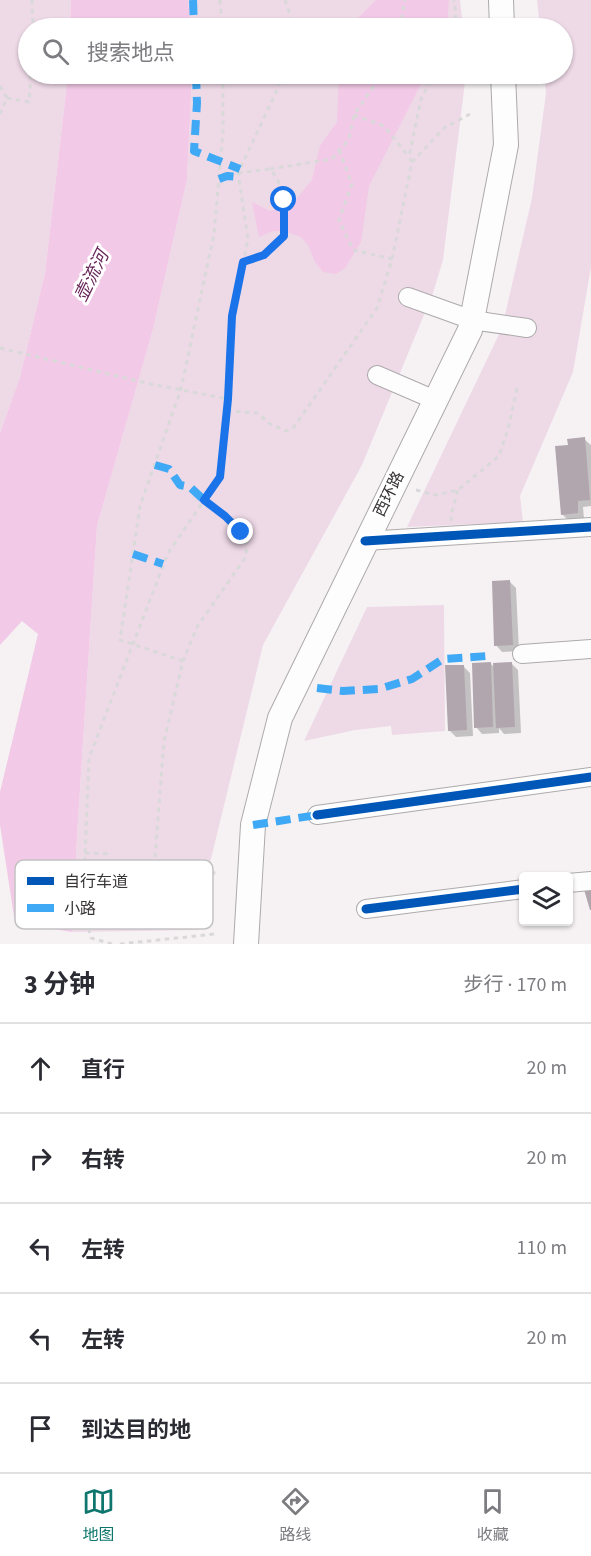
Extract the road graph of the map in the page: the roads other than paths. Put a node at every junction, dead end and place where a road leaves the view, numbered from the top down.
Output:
1 (501, 0) edge
2 (502, 18) edge
3 (503, 84) edge
4 (408, 297) dead end
5 (472, 320) junction
6 (527, 328) dead end
7 (377, 375) dead end
8 (435, 400) junction
9 (591, 526) edge
10 (365, 542) junction
11 (591, 649) edge
12 (522, 654) dead end
13 (591, 777) edge
14 (317, 815) dead end
15 (591, 881) edge
16 (573, 883) edge
17 (519, 890) edge
18 (366, 909) dead end
19 (246, 944) edge

1 - 2 main road
3 - 5 main road, 西环路
4 - 5 street
5 - 6 street
5 - 8 main road, 西环路
7 - 8 street
8 - 10 main road, 西环路
9 - 10 street
10 - 19 main road, 西环路
11 - 12 street
13 - 14 street
15 - 16 street
17 - 18 street

